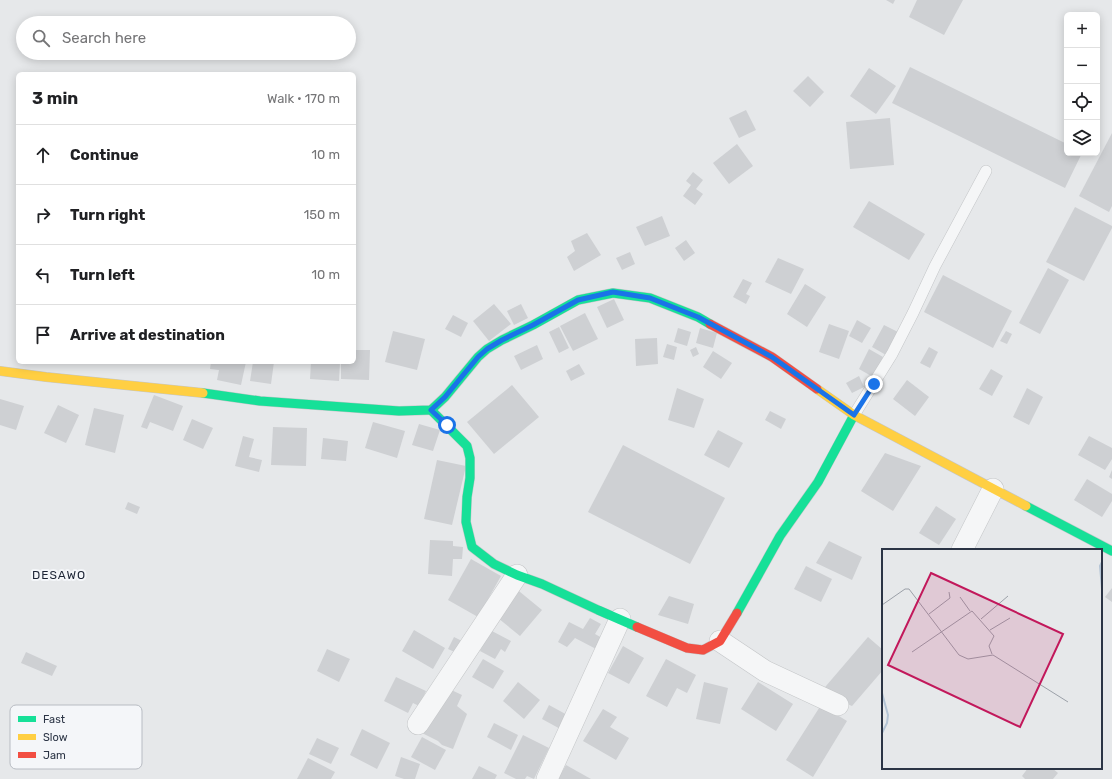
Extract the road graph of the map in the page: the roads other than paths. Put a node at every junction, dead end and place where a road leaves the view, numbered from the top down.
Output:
1 (986, 171) dead end
2 (0, 371) edge
3 (431, 410) junction
4 (854, 415) junction
5 (993, 489) junction
6 (963, 549) edge
7 (1112, 551) edge
8 (517, 575) junction
9 (620, 619) junction
10 (720, 641) junction
11 (838, 704) dead end
12 (418, 724) dead end
13 (547, 779) edge

1 - 4 lane
2 - 3 street
3 - 4 street
3 - 8 street
4 - 5 street
4 - 10 street
5 - 6 street
5 - 7 street
8 - 9 street
8 - 12 street
9 - 10 street
9 - 13 street
10 - 11 street

